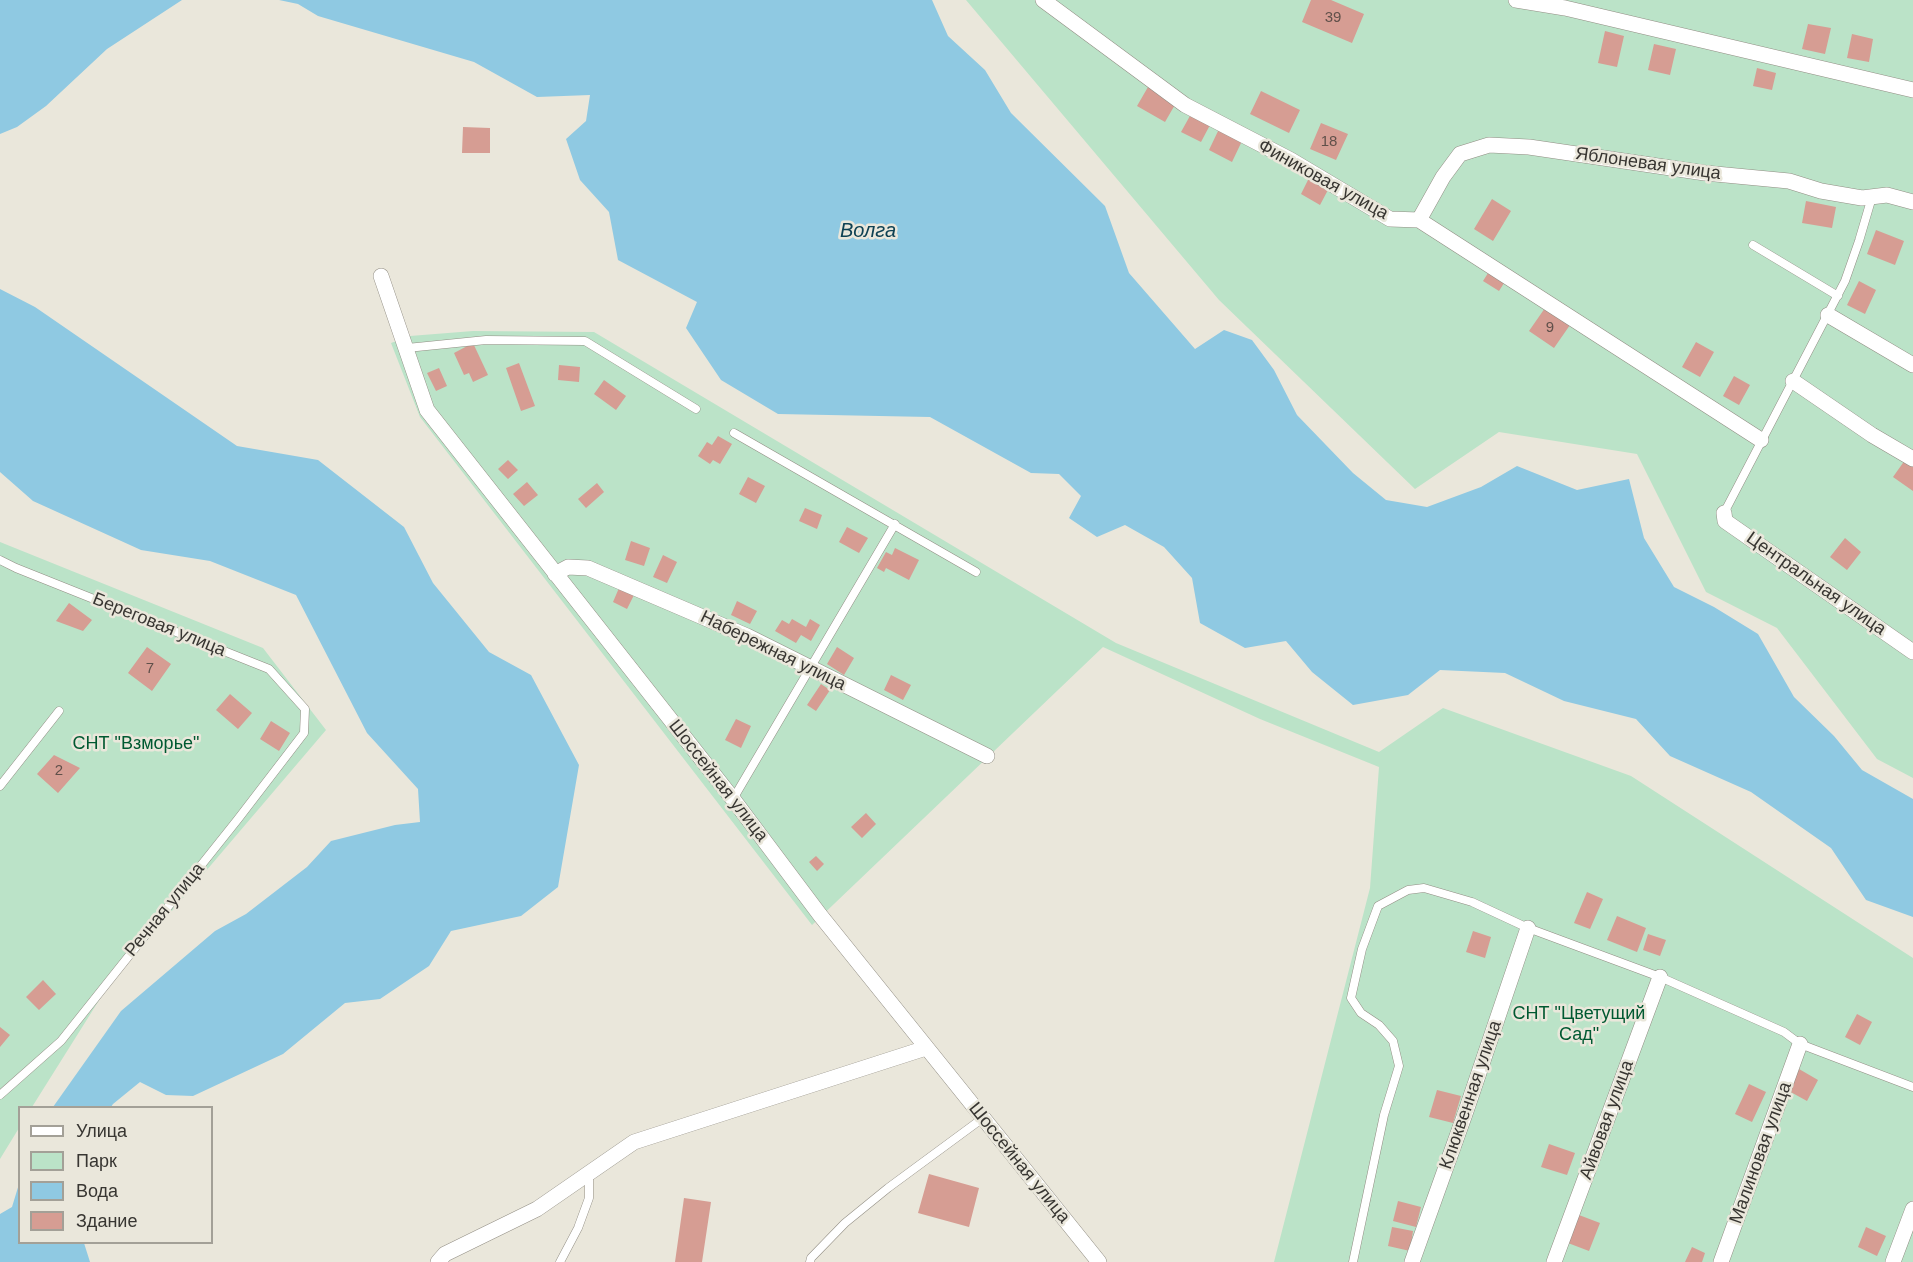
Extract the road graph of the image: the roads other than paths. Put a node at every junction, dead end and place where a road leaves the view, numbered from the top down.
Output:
1 (1043, 0) edge
2 (1516, 0) edge
3 (1913, 90) edge
4 (1872, 197) junction
5 (1913, 202) edge
6 (1419, 220) junction
7 (1753, 245) dead end
8 (381, 276) dead end
9 (1838, 296) junction
10 (1828, 315) junction
11 (407, 348) junction
12 (1913, 365) edge
13 (1793, 381) junction
14 (696, 409) dead end
15 (734, 433) dead end
16 (1761, 440) junction
17 (1913, 459) edge
18 (1724, 513) joint
19 (895, 524) junction
20 (0, 560) edge
21 (976, 572) dead end
22 (555, 574) junction
23 (1913, 652) edge
24 (811, 668) junction
25 (305, 709) joint
26 (59, 711) dead end
27 (987, 756) dead end
28 (0, 786) edge
29 (733, 799) junction
30 (1527, 928) junction
31 (1660, 977) junction
32 (1800, 1044) junction
33 (926, 1048) junction
34 (1913, 1087) edge
35 (0, 1095) edge
36 (983, 1118) junction
37 (589, 1173) junction
38 (1913, 1209) edge
39 (438, 1262) edge
40 (560, 1262) edge
41 (810, 1262) edge
42 (1099, 1262) edge
43 (1353, 1262) edge
44 (1412, 1262) edge
45 (1554, 1262) edge
46 (1721, 1262) edge
47 (1893, 1262) edge

1 - 6 street, Финиковая улица
2 - 3 street
4 - 5 street, Яблоневая улица
4 - 6 street, Яблоневая улица
4 - 9 lane
6 - 16 street, Финиковая улица
7 - 9 lane
8 - 11 street, Шоссейная улица
9 - 10 lane
10 - 12 street
10 - 13 lane
11 - 14 lane
11 - 22 street, Шоссейная улица
13 - 16 lane
13 - 17 street
15 - 19 lane
16 - 18 lane
18 - 23 street, Центральная улица
19 - 21 lane
19 - 24 lane
20 - 25 lane, Береговая улица
22 - 24 street, Набережная улица
22 - 29 street, Шоссейная улица
24 - 27 street, Набережная улица
24 - 29 lane
25 - 35 lane, Речная улица
26 - 28 lane
29 - 33 street, Шоссейная улица
30 - 31 lane
30 - 43 lane
30 - 44 street, Клюквенная улица
31 - 32 lane
31 - 45 street, Айвовая улица
32 - 34 lane
32 - 46 street, Малиновая улица
33 - 36 street, Шоссейная улица
33 - 37 street
36 - 41 lane
36 - 42 street, Шоссейная улица
37 - 39 street
37 - 40 lane
38 - 47 street

